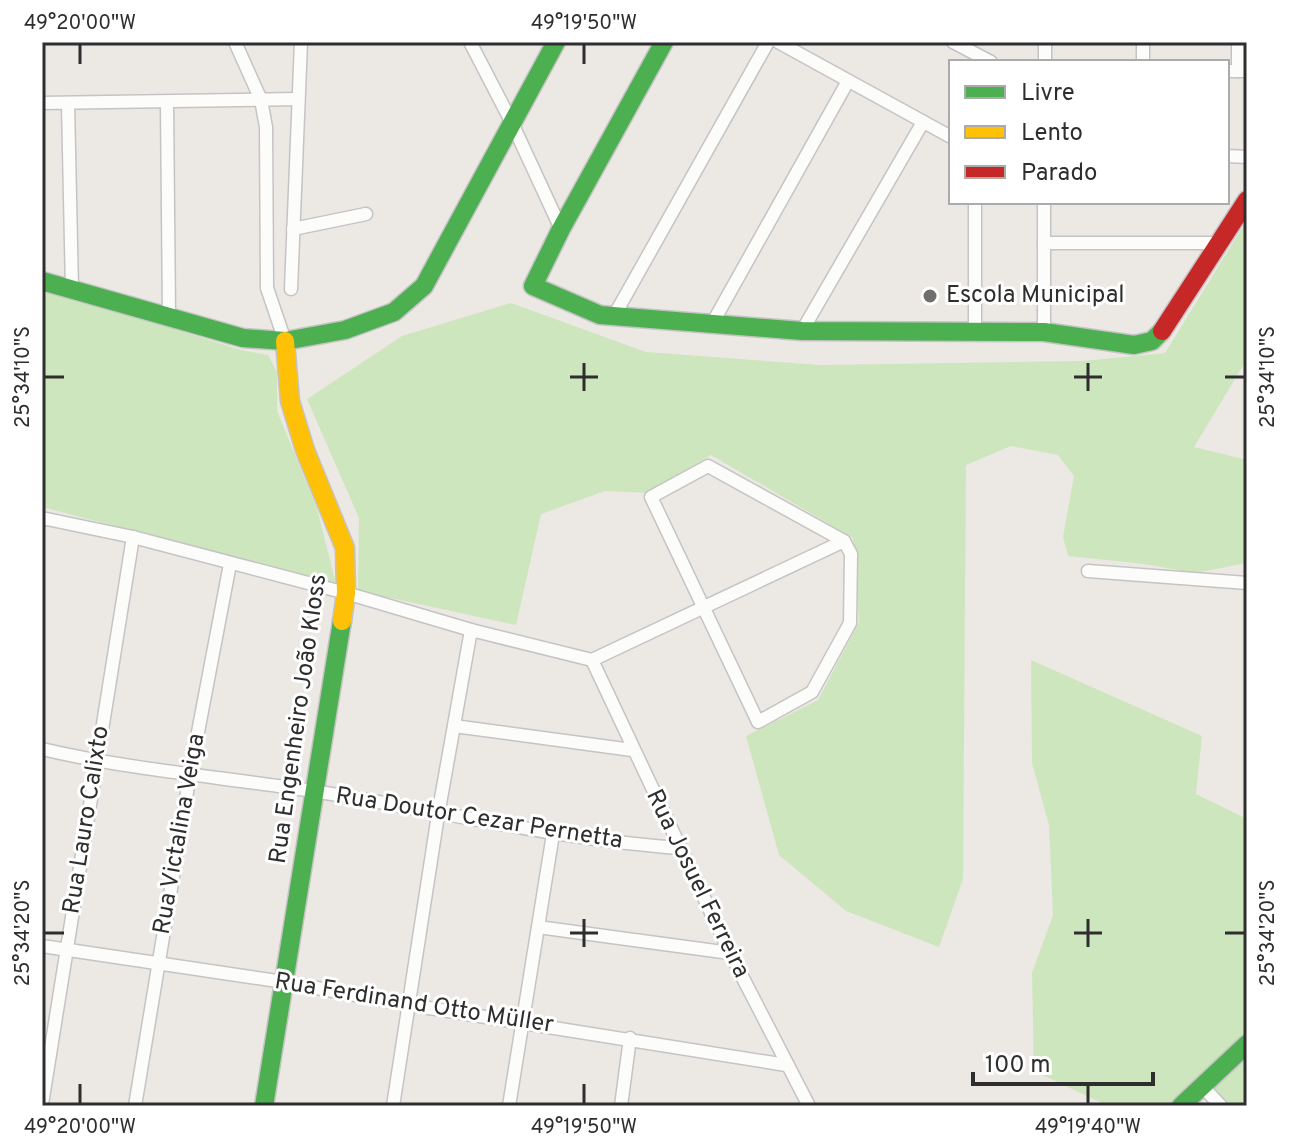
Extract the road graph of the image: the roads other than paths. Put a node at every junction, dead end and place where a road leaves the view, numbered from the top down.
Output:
1 (235, 42) edge
2 (301, 42) edge
3 (470, 42) edge
4 (556, 42) edge
5 (664, 42) edge
6 (768, 42) edge
7 (778, 42) edge
8 (953, 42) edge
9 (1238, 42) edge
10 (975, 52) edge
11 (1237, 71) edge
12 (848, 81) junction
13 (298, 99) junction
14 (261, 100) junction
15 (42, 103) edge
16 (68, 103) junction
17 (167, 103) junction
18 (923, 122) junction
19 (512, 123) junction
20 (949, 136) edge
21 (1247, 200) edge
22 (975, 204) edge
23 (1044, 204) edge
24 (366, 214) dead end
25 (293, 229) junction
26 (561, 229) junction
27 (1044, 243) junction
28 (1220, 243) junction
29 (42, 281) edge
30 (291, 289) dead end
31 (72, 291) junction
32 (169, 316) junction
33 (614, 316) junction
34 (712, 324) junction
35 (802, 331) junction
36 (975, 332) junction
37 (1044, 332) junction
38 (285, 341) junction
39 (42, 518) edge
40 (133, 537) junction
41 (844, 541) junction
42 (230, 564) junction
43 (1088, 571) dead end
44 (1247, 583) edge
45 (346, 593) junction
46 (704, 609) junction
47 (471, 630) junction
48 (592, 660) junction
49 (454, 726) junction
50 (42, 749) edge
51 (632, 750) junction
52 (95, 762) junction
53 (190, 774) junction
54 (315, 792) junction
55 (438, 815) junction
56 (553, 834) junction
57 (680, 848) junction
58 (538, 927) junction
59 (42, 946) edge
60 (68, 950) junction
61 (730, 953) junction
62 (158, 964) junction
63 (284, 982) junction
64 (410, 1005) junction
65 (523, 1022) junction
66 (630, 1038) junction
67 (1247, 1044) edge
68 (786, 1065) junction
69 (1202, 1086) junction
70 (42, 1104) edge
71 (1220, 1105) edge
72 (135, 1106) edge
73 (264, 1106) edge
74 (393, 1106) edge
75 (509, 1106) edge
76 (621, 1106) edge
77 (809, 1106) edge
78 (1181, 1106) edge

1 - 14 street, Rua Engenheiro João Kloss
2 - 13 street
3 - 19 street
4 - 19 street
5 - 26 street
6 - 33 street
7 - 12 street
8 - 10 street
9 - 11 street
12 - 18 street
12 - 34 street
13 - 14 street
13 - 25 street
14 - 17 street
14 - 38 street, Rua Engenheiro João Kloss
15 - 16 street
16 - 17 street
16 - 31 street
17 - 32 street
18 - 20 street
18 - 35 street
19 - 26 street
19 - 38 street
21 - 28 street
22 - 36 street
23 - 27 street
24 - 25 street
25 - 30 street
26 - 33 street
27 - 28 street
27 - 37 street
28 - 37 street
29 - 31 street
31 - 32 street
32 - 38 street
33 - 34 street
34 - 35 street
35 - 36 street
36 - 37 street
38 - 45 street, Rua Engenheiro João Kloss
39 - 40 street
40 - 42 street
40 - 52 street, Rua Lauro Calixto
41 - 46 street
41 - 46 street
41 - 46 street
42 - 45 street
42 - 53 street, Rua Victalina Veiga
43 - 44 street
45 - 47 street
45 - 54 street, Rua Engenheiro João Kloss
46 - 48 street
47 - 48 street
47 - 49 street
48 - 51 street, Rua Josuel Ferreira
49 - 51 street
49 - 55 street
50 - 52 street, Rua Doutor Cezar Pernetta
51 - 57 street, Rua Josuel Ferreira
52 - 53 street, Rua Doutor Cezar Pernetta
52 - 60 street, Rua Lauro Calixto
53 - 54 street, Rua Doutor Cezar Pernetta
53 - 62 street, Rua Victalina Veiga
54 - 55 street, Rua Doutor Cezar Pernetta
54 - 63 street, Rua Engenheiro João Kloss
55 - 56 street, Rua Doutor Cezar Pernetta
55 - 64 street
56 - 57 street, Rua Doutor Cezar Pernetta
56 - 58 street
57 - 61 street, Rua Josuel Ferreira
58 - 61 street
58 - 65 street
59 - 60 street, Rua Ferdinand Otto Müller
60 - 62 street, Rua Ferdinand Otto Müller
60 - 70 street, Rua Lauro Calixto
61 - 68 street, Rua Josuel Ferreira
62 - 63 street, Rua Ferdinand Otto Müller
62 - 72 street, Rua Victalina Veiga
63 - 64 street, Rua Ferdinand Otto Müller
63 - 73 street, Rua Engenheiro João Kloss
64 - 65 street, Rua Ferdinand Otto Müller
64 - 74 street
65 - 66 street, Rua Ferdinand Otto Müller
65 - 75 street
66 - 68 street, Rua Ferdinand Otto Müller
66 - 76 street
67 - 69 street
68 - 77 street, Rua Josuel Ferreira
69 - 71 street
69 - 78 street

